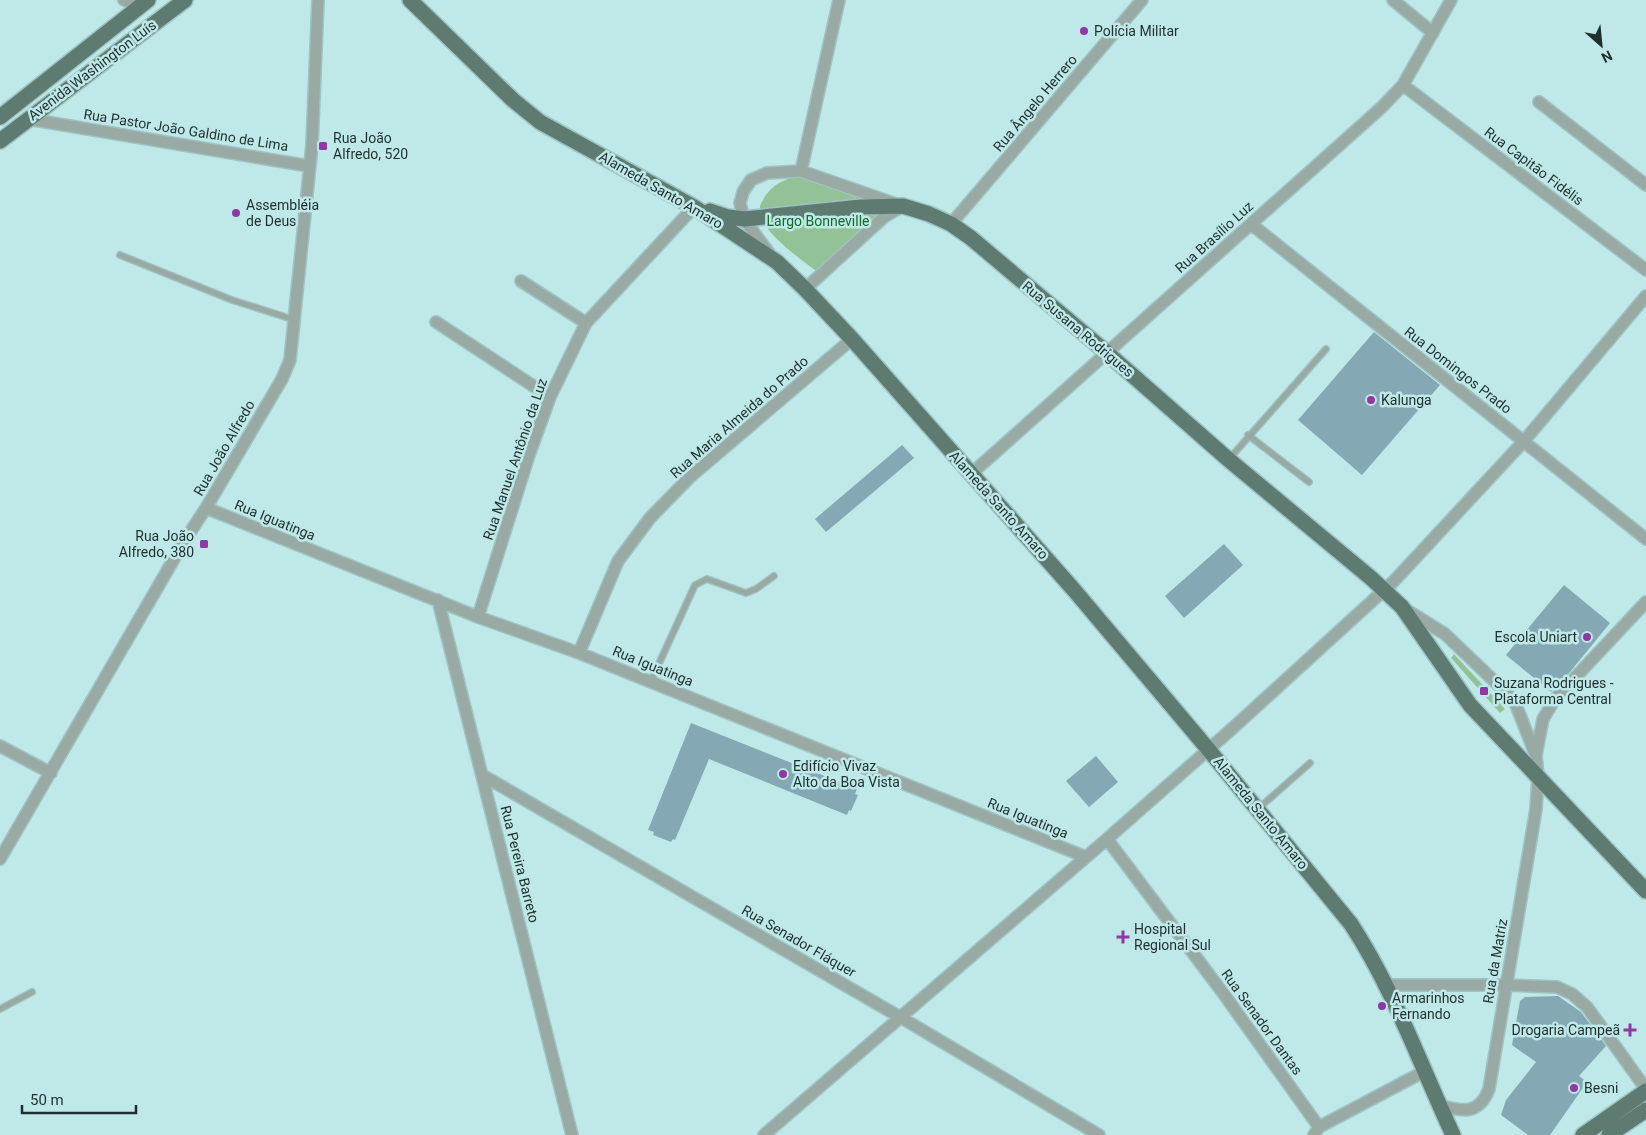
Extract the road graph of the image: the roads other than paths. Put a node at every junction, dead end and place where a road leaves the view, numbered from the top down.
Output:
1 (124, 0) edge
2 (185, 0) edge
3 (410, 0) edge
4 (839, 0) edge
5 (1142, 0) edge
6 (1393, 0) edge
7 (1451, 0) edge
8 (319, 1) edge
9 (145, 3) edge
10 (1433, 33) junction
11 (1403, 85) junction
12 (1539, 102) dead end
13 (0, 117) edge
14 (28, 119) junction
15 (0, 141) edge
16 (309, 166) junction
17 (801, 171) junction
18 (1646, 185) edge
19 (903, 206) junction
20 (694, 207) junction
21 (744, 219) junction
22 (951, 224) junction
23 (1252, 224) junction
24 (120, 256) dead end
25 (777, 262) junction
26 (1646, 270) edge
27 (521, 281) dead end
28 (805, 289) junction
29 (1646, 296) edge
30 (295, 320) junction
31 (436, 322) dead end
32 (586, 323) junction
33 (852, 339) junction
34 (1326, 349) dead end
35 (1106, 352) junction
36 (550, 397) junction
37 (1248, 435) junction
38 (1524, 441) junction
39 (1229, 460) junction
40 (971, 474) junction
41 (1308, 482) dead end
42 (206, 508) junction
43 (1646, 539) edge
44 (774, 576) dead end
45 (1384, 590) junction
46 (438, 600) junction
47 (1646, 602) edge
48 (1402, 607) junction
49 (478, 616) junction
50 (579, 653) junction
51 (651, 682) junction
52 (0, 746) edge
53 (1208, 749) junction
54 (1536, 756) junction
55 (1310, 763) dead end
56 (51, 773) junction
57 (482, 776) junction
58 (1538, 777) junction
59 (1257, 809) junction
60 (1107, 839) junction
61 (1086, 857) junction
62 (0, 859) edge
63 (1646, 891) edge
64 (1387, 985) junction
65 (1506, 985) junction
66 (32, 992) dead end
67 (0, 1009) edge
68 (900, 1017) junction
69 (1426, 1071) junction
70 (1646, 1090) edge
71 (1440, 1105) junction
72 (1646, 1110) edge
73 (1317, 1131) edge
74 (572, 1135) edge
75 (764, 1135) edge
76 (1099, 1135) edge
77 (1453, 1135) edge
78 (1583, 1135) edge
79 (1609, 1135) edge

1 - 9 street
2 - 14 main road, Avenida Washington Luís
3 - 20 main road, Alameda Santo Amaro
4 - 17 street
5 - 22 street, Rua Ângelo Herrero
6 - 10 street
7 - 10 street, Rua Brasílio Luz
8 - 16 street, Rua João Alfredo
9 - 13 main road, Avenida Washington Luís
10 - 11 street, Rua Brasílio Luz
11 - 23 street, Rua Brasílio Luz
11 - 26 street, Rua Capitão Fidélis
12 - 18 street
14 - 15 main road, Avenida Washington Luís
14 - 16 street, Rua Pastor João Galdino de Lima
16 - 30 street, Rua João Alfredo
17 - 19 street
17 - 21 street
19 - 21 main road, Rua Susana Rodrigues
19 - 22 main road, Rua Susana Rodrigues
19 - 28 street
20 - 21 main road, Rua Susana Rodrigues
20 - 25 main road, Alameda Santo Amaro
20 - 32 street, Rua Manuel Antônio da Luz
21 - 25 street
22 - 35 main road, Rua Susana Rodrigues
23 - 35 street, Rua Brasílio Luz
23 - 38 street, Rua Domingos Prado
24 - 30 lane
25 - 28 main road, Alameda Santo Amaro
27 - 32 street
28 - 33 main road, Alameda Santo Amaro
29 - 38 street
30 - 42 street, Rua João Alfredo
31 - 36 street
32 - 36 street, Rua Manuel Antônio da Luz
33 - 40 main road, Alameda Santo Amaro
33 - 50 street, Rua Maria Almeida do Prado
34 - 37 lane
35 - 39 main road, Rua Susana Rodrigues
35 - 40 street, Rua Brasílio Luz
36 - 49 street, Rua Manuel Antônio da Luz
37 - 39 lane
37 - 41 lane
38 - 43 street, Rua Domingos Prado
38 - 45 street
39 - 45 main road, Rua Susana Rodrigues
40 - 53 main road, Alameda Santo Amaro
42 - 46 street, Rua Iguatinga
42 - 56 street, Rua João Alfredo
44 - 51 lane
45 - 48 main road, Rua Susana Rodrigues
45 - 53 street
46 - 49 street, Rua Iguatinga
46 - 57 street, Rua Pereira Barreto
47 - 54 street
48 - 54 street, Rua Susana Rodrigues
48 - 58 main road, Rua Susana Rodrigues
49 - 50 street, Rua Iguatinga
50 - 51 street, Rua Iguatinga
51 - 61 street, Rua Iguatinga
52 - 56 street
53 - 59 main road, Alameda Santo Amaro
53 - 60 street
54 - 58 street, Rua Susana Rodrigues
55 - 59 lane
56 - 62 street, Rua João Alfredo
57 - 68 street, Rua Senador Fláquer
57 - 74 street, Rua Pereira Barreto
58 - 63 main road
58 - 65 street, Rua da Matriz
59 - 64 main road, Alameda Santo Amaro
60 - 61 street
60 - 73 street, Rua Senador Dantas
61 - 68 street
64 - 65 street
64 - 69 main road, Alameda Santo Amaro
65 - 70 street
65 - 71 street, Rua da Matriz
66 - 67 lane
68 - 75 street
68 - 76 street, Rua Senador Fláquer
69 - 71 main road, Alameda Santo Amaro
69 - 73 street
70 - 78 main road
71 - 77 main road, Alameda Santo Amaro
72 - 79 main road

